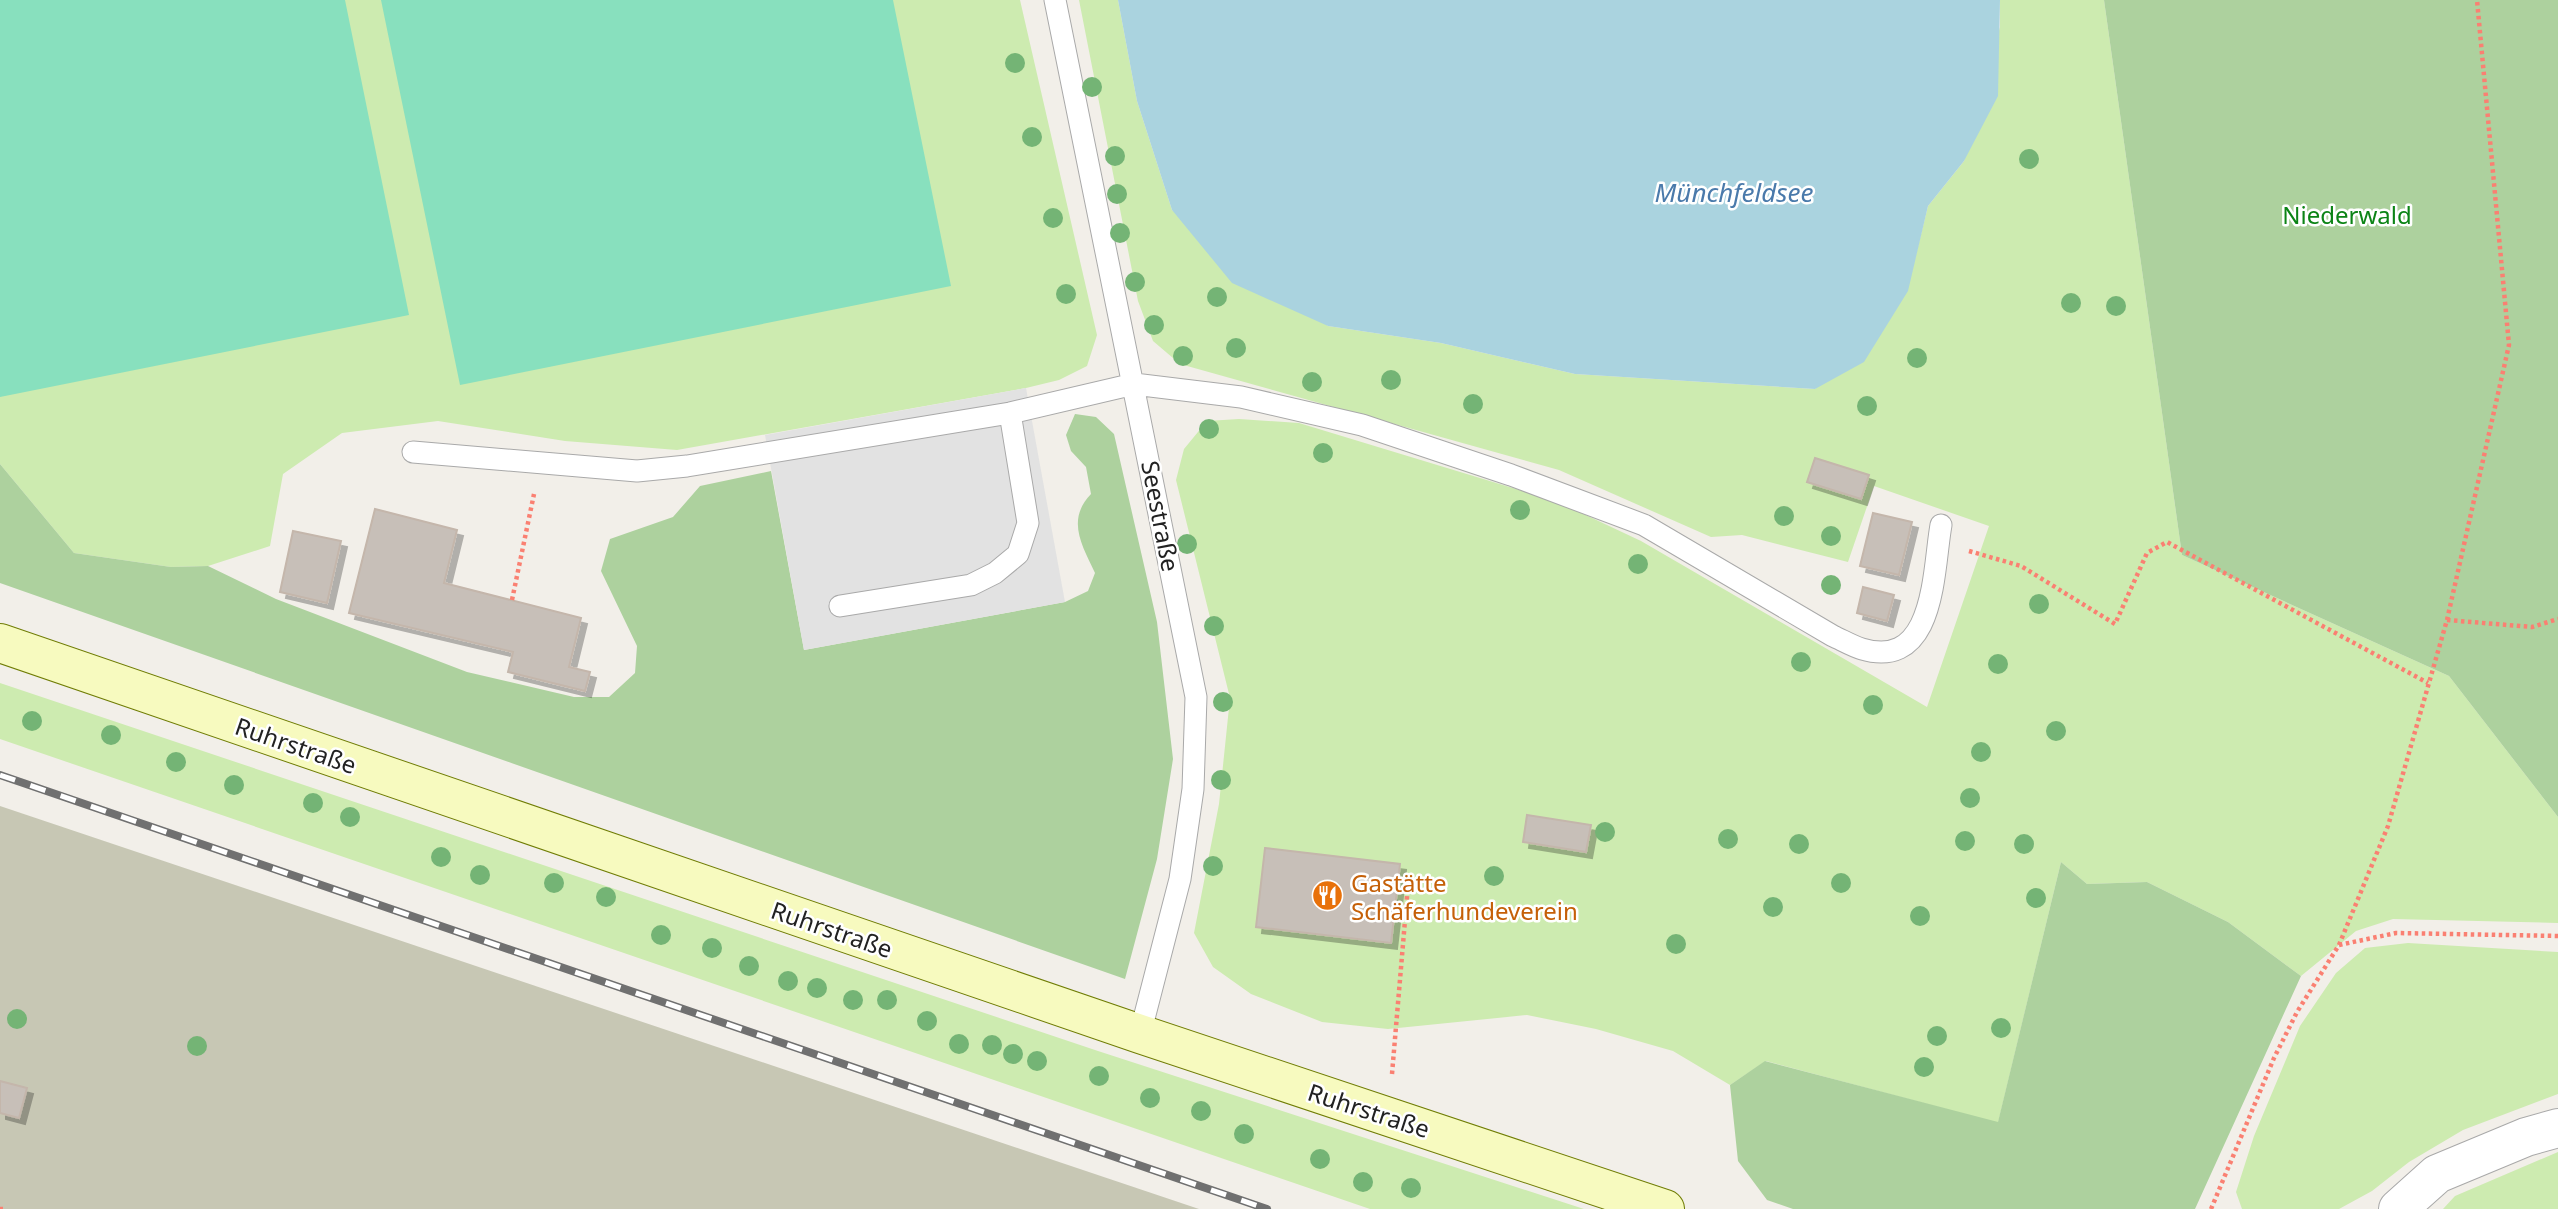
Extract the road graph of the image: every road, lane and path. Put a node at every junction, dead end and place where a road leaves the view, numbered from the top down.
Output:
1 (1055, 0) edge
2 (2477, 0) edge
3 (1135, 384) junction
4 (1010, 413) junction
5 (413, 452) dead end
6 (540, 463) junction
7 (1941, 525) dead end
8 (1937, 548) junction
9 (512, 600) dead end
10 (840, 606) dead end
11 (2558, 619) edge
12 (2447, 620) junction
13 (0, 643) edge
14 (2428, 683) junction
15 (1408, 885) dead end
16 (2558, 936) edge
17 (2339, 945) junction
18 (1140, 1034) junction
19 (1388, 1117) junction
20 (2558, 1128) edge
21 (1665, 1209) edge
22 (2211, 1209) edge
23 (2399, 1209) edge

1 - 3 lane, Seestraße
2 - 12 path
3 - 4 lane
3 - 8 lane
3 - 18 lane, Seestraße
4 - 6 lane
4 - 10 lane
5 - 6 lane
6 - 9 path
7 - 8 lane
8 - 14 path
11 - 12 path
12 - 14 path
13 - 18 street, Ruhrstraße
14 - 17 path
15 - 19 path
16 - 17 path
17 - 22 path
18 - 19 street, Ruhrstraße
19 - 21 street, Ruhrstraße
20 - 23 street

